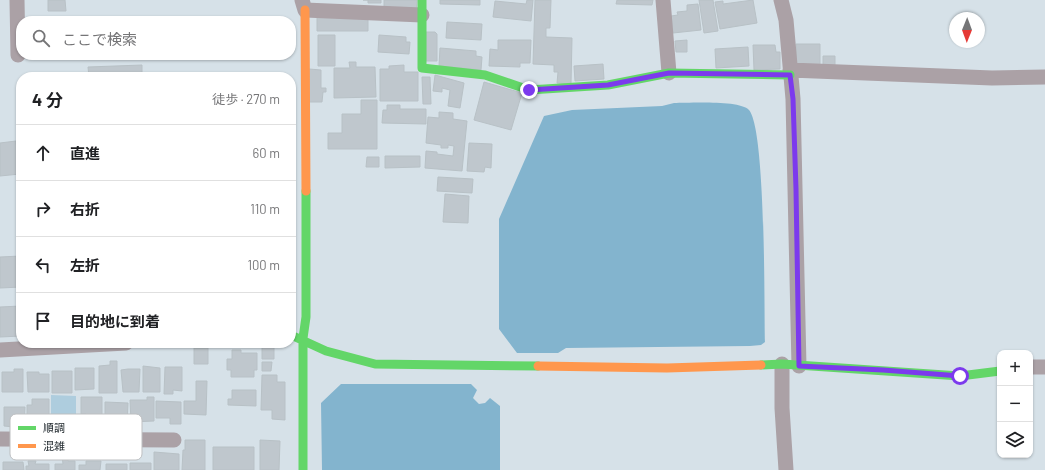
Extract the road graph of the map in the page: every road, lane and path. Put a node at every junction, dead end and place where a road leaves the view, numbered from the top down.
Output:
1 (17, 0) edge
2 (422, 0) edge
3 (662, 0) edge
4 (781, 0) edge
5 (303, 5) edge
6 (422, 15) junction
7 (17, 16) edge
8 (669, 73) junction
9 (790, 73) junction
10 (1045, 77) edge
11 (296, 336) edge
12 (303, 338) junction
13 (36, 348) edge
14 (0, 350) edge
15 (782, 364) junction
16 (799, 366) junction
17 (1033, 367) edge
18 (1045, 367) edge
19 (997, 371) edge
20 (0, 439) edge
21 (10, 439) edge
22 (142, 440) edge
23 (174, 440) dead end
24 (303, 470) edge
25 (786, 470) edge

1 - 7 street
2 - 6 street
3 - 8 street
4 - 9 street
5 - 6 street
5 - 12 street
6 - 8 street
8 - 9 street
9 - 10 street
9 - 16 street
11 - 12 street
12 - 15 street
12 - 24 street
13 - 14 street
15 - 16 street
15 - 25 street
16 - 19 street
17 - 18 street
20 - 21 street
22 - 23 street

